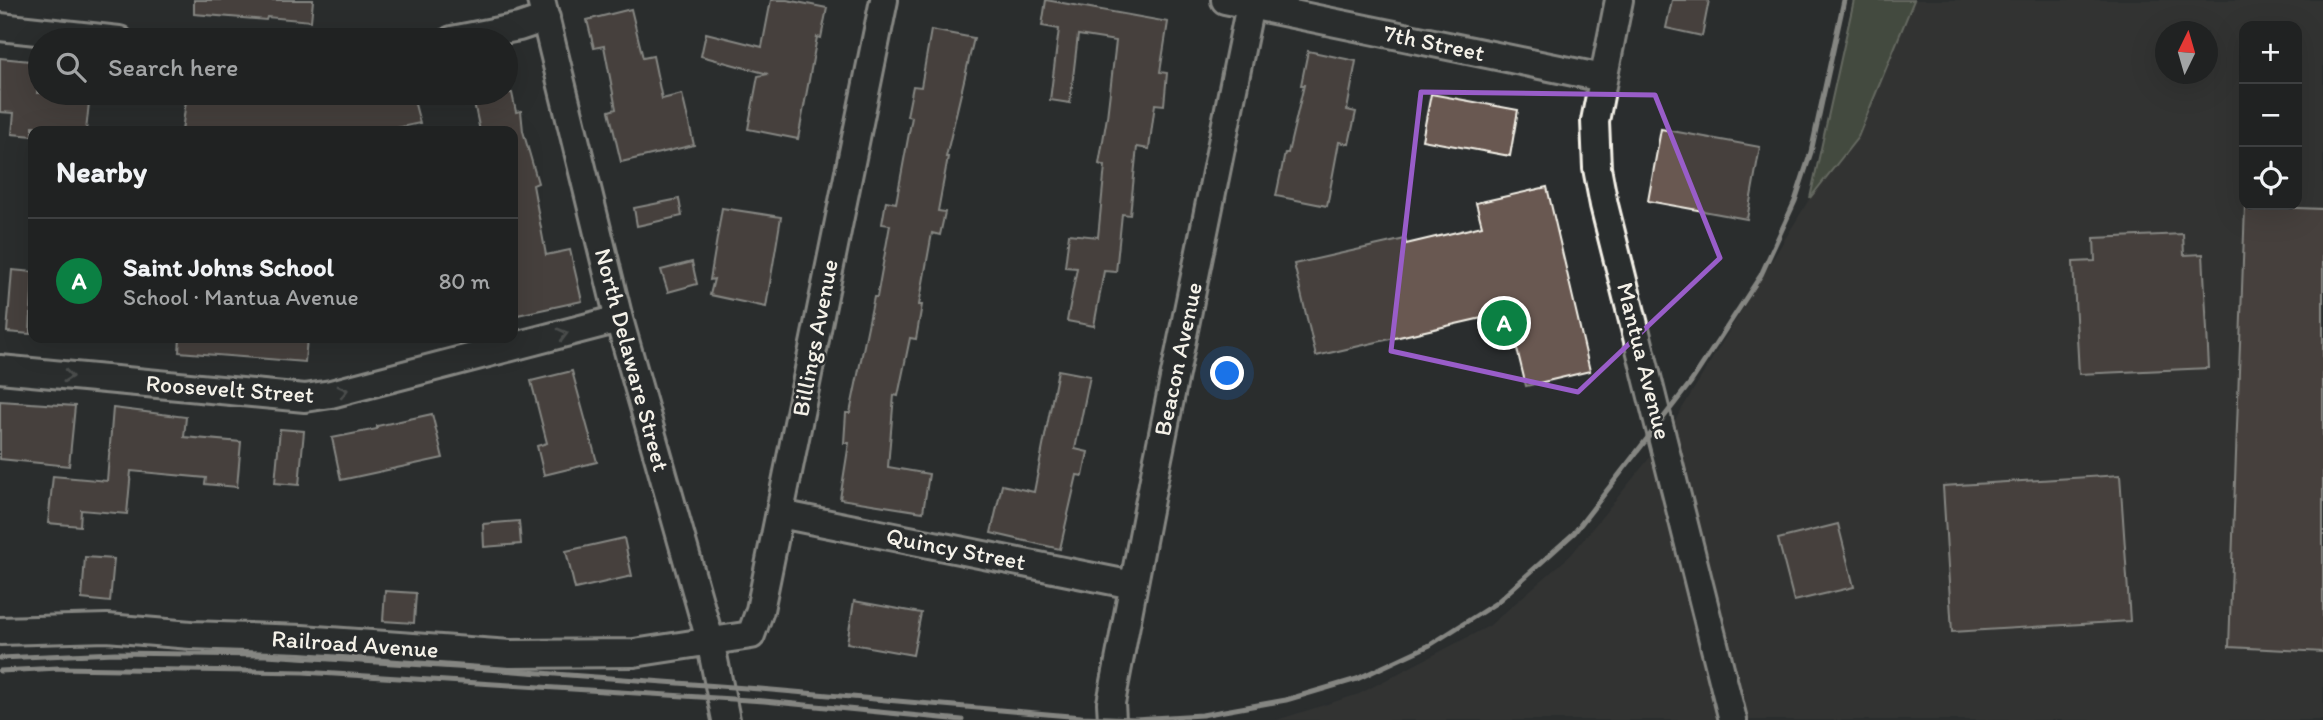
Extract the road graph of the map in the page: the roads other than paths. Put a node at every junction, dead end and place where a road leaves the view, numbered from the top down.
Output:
1 (884, 0) edge
2 (1619, 0) edge
3 (1242, 2) edge
4 (543, 9) edge
5 (0, 27) edge
6 (514, 28) edge
7 (28, 30) edge
8 (1603, 78) junction
9 (619, 319) junction
10 (0, 369) edge
11 (780, 514) junction
12 (1133, 585) junction
13 (0, 631) edge
14 (710, 640) junction
15 (726, 720) edge
16 (1112, 720) edge
17 (1733, 720) edge

1 - 11 street, Billings Avenue
2 - 8 street, Mantua Avenue
3 - 8 street, 7th Street
3 - 12 street, Beacon Avenue
4 - 6 street
4 - 9 street, North Delaware Street
5 - 7 street
8 - 17 street, Mantua Avenue
10 -> 9 street, Roosevelt Street
9 - 14 street, North Delaware Street
11 - 12 street, Quincy Street
11 - 14 street, Billings Avenue
12 - 16 street, Beacon Avenue
13 - 14 street, Railroad Avenue
14 - 15 street, North Delaware Street

